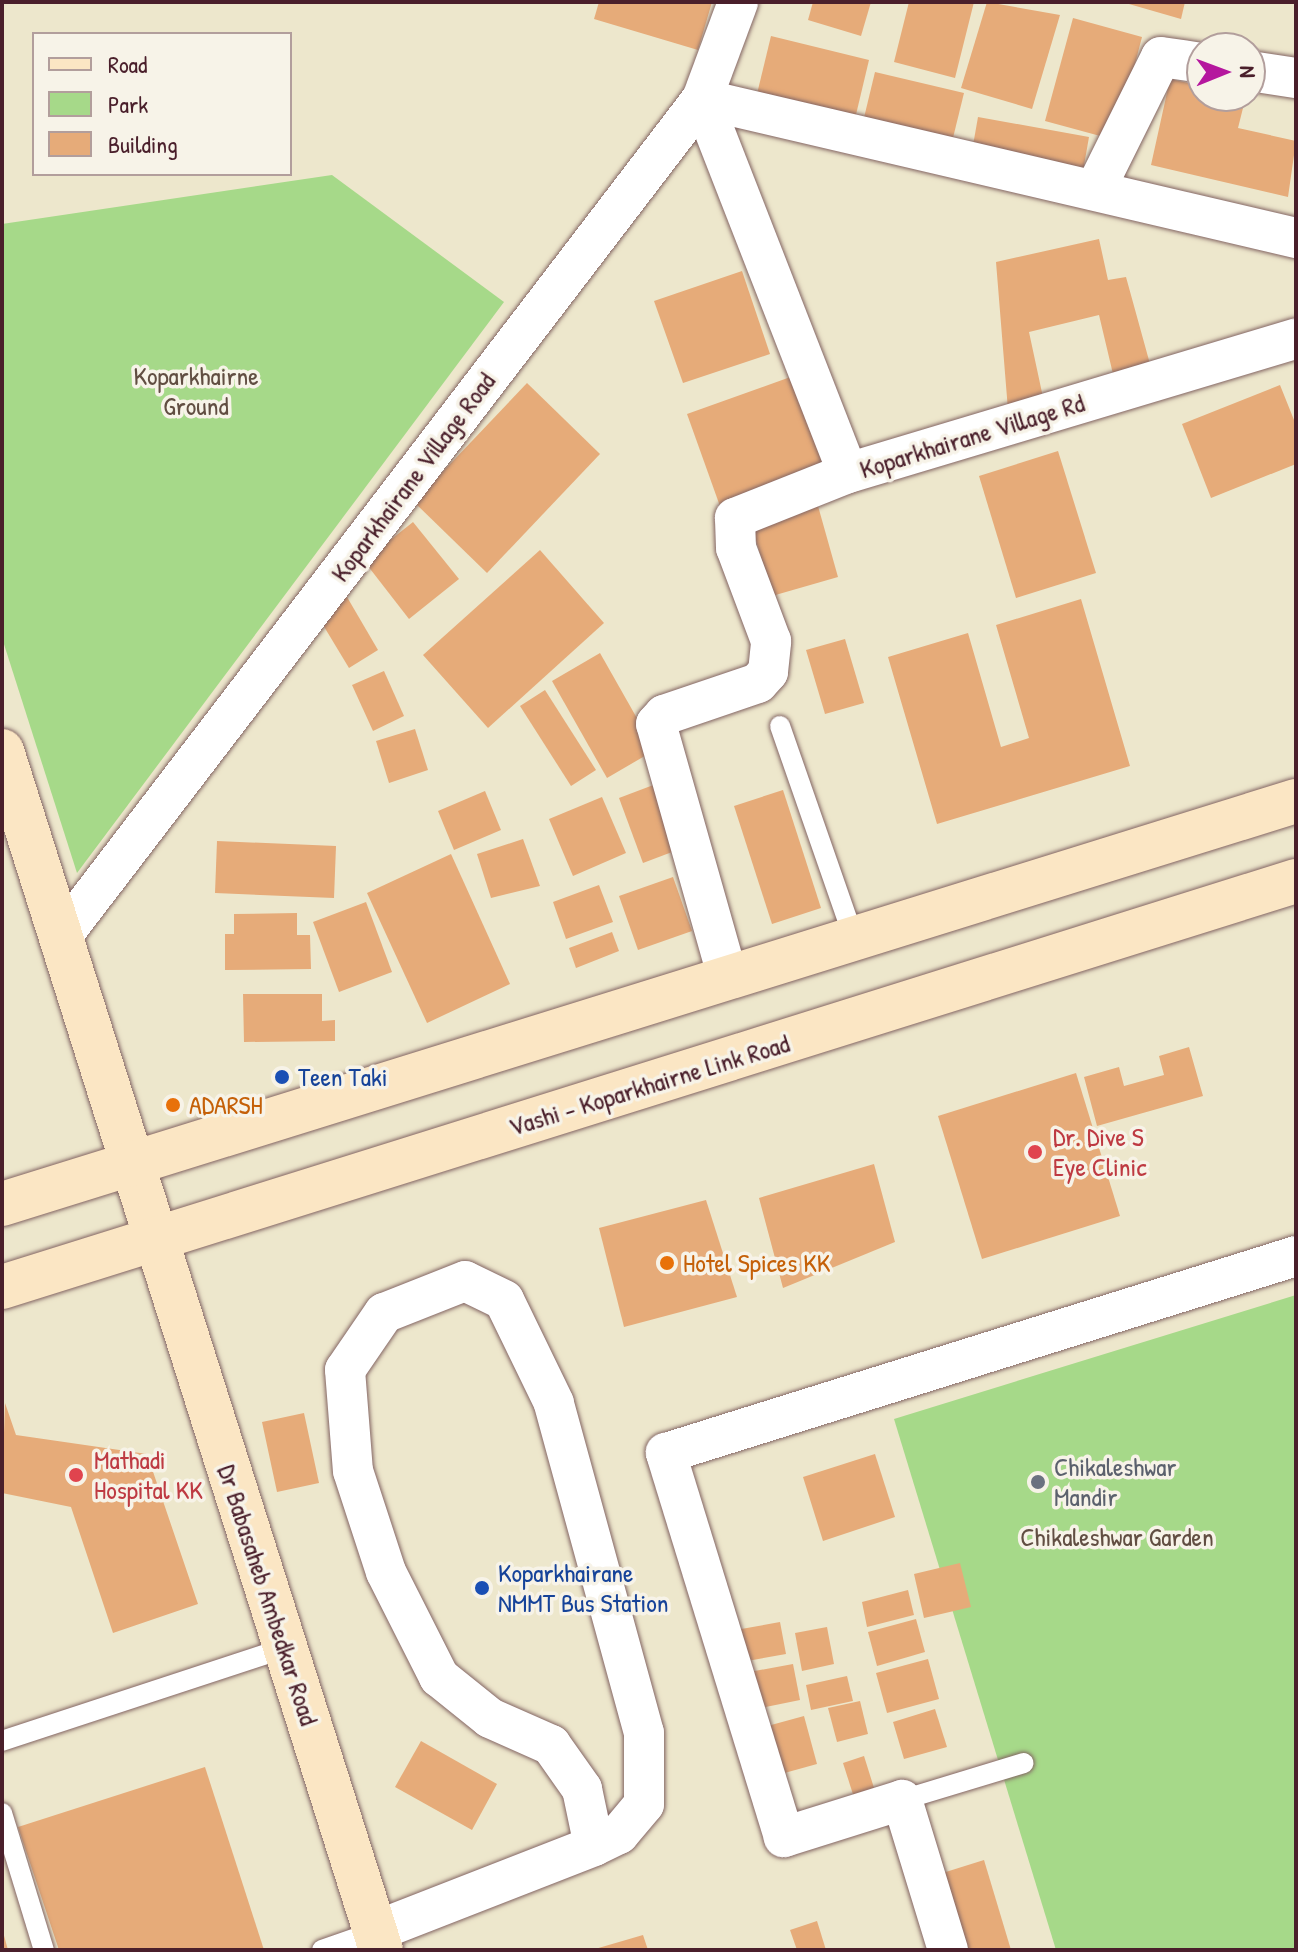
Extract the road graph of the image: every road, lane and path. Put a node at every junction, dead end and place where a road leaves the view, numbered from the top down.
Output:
1 (738, 2) edge
2 (1186, 61) edge
3 (1266, 73) edge
4 (1296, 78) edge
5 (702, 99) junction
6 (1096, 188) junction
7 (1296, 238) edge
8 (1296, 339) edge
9 (848, 473) junction
10 (780, 726) dead end
11 (2, 751) edge
12 (1296, 801) edge
13 (1296, 881) edge
14 (61, 937) junction
15 (854, 939) junction
16 (728, 978) junction
17 (132, 1163) junction
18 (2, 1204) edge
19 (156, 1240) junction
20 (1296, 1256) edge
21 (2, 1287) edge
22 (285, 1648) junction
23 (2, 1741) edge
24 (1024, 1763) dead end
25 (902, 1800) junction
26 (2, 1813) edge
27 (594, 1846) junction
28 (378, 1941) edge
29 (44, 1950) edge
30 (322, 1950) edge
31 (948, 1950) edge

1 - 5 street, Koparkhairane Village Road
2 - 6 street
3 - 4 street
5 - 6 street
5 - 9 street, Koparkhairane Village Rd
5 - 14 street, Koparkhairane Village Road
6 - 7 street
8 - 9 street, Koparkhairane Village Rd
9 - 16 street
10 - 15 lane
11 - 14 main road, Dr Babasaheb Ambedkar Road
12 - 15 main road
13 - 19 main road, Vashi - Koparkhairne Link Road
14 - 17 main road, Dr Babasaheb Ambedkar Road
15 - 16 main road
16 - 17 main road
17 - 18 main road
17 - 19 main road, Dr Babasaheb Ambedkar Road
19 - 21 main road, Vashi - Koparkhairne Link Road
19 - 22 main road, Dr Babasaheb Ambedkar Road
20 - 25 street
22 - 23 lane
22 - 28 main road, Dr Babasaheb Ambedkar Road
24 - 25 lane
25 - 31 street
26 - 29 lane
27 - 27 street
27 - 28 street
28 - 30 lane

